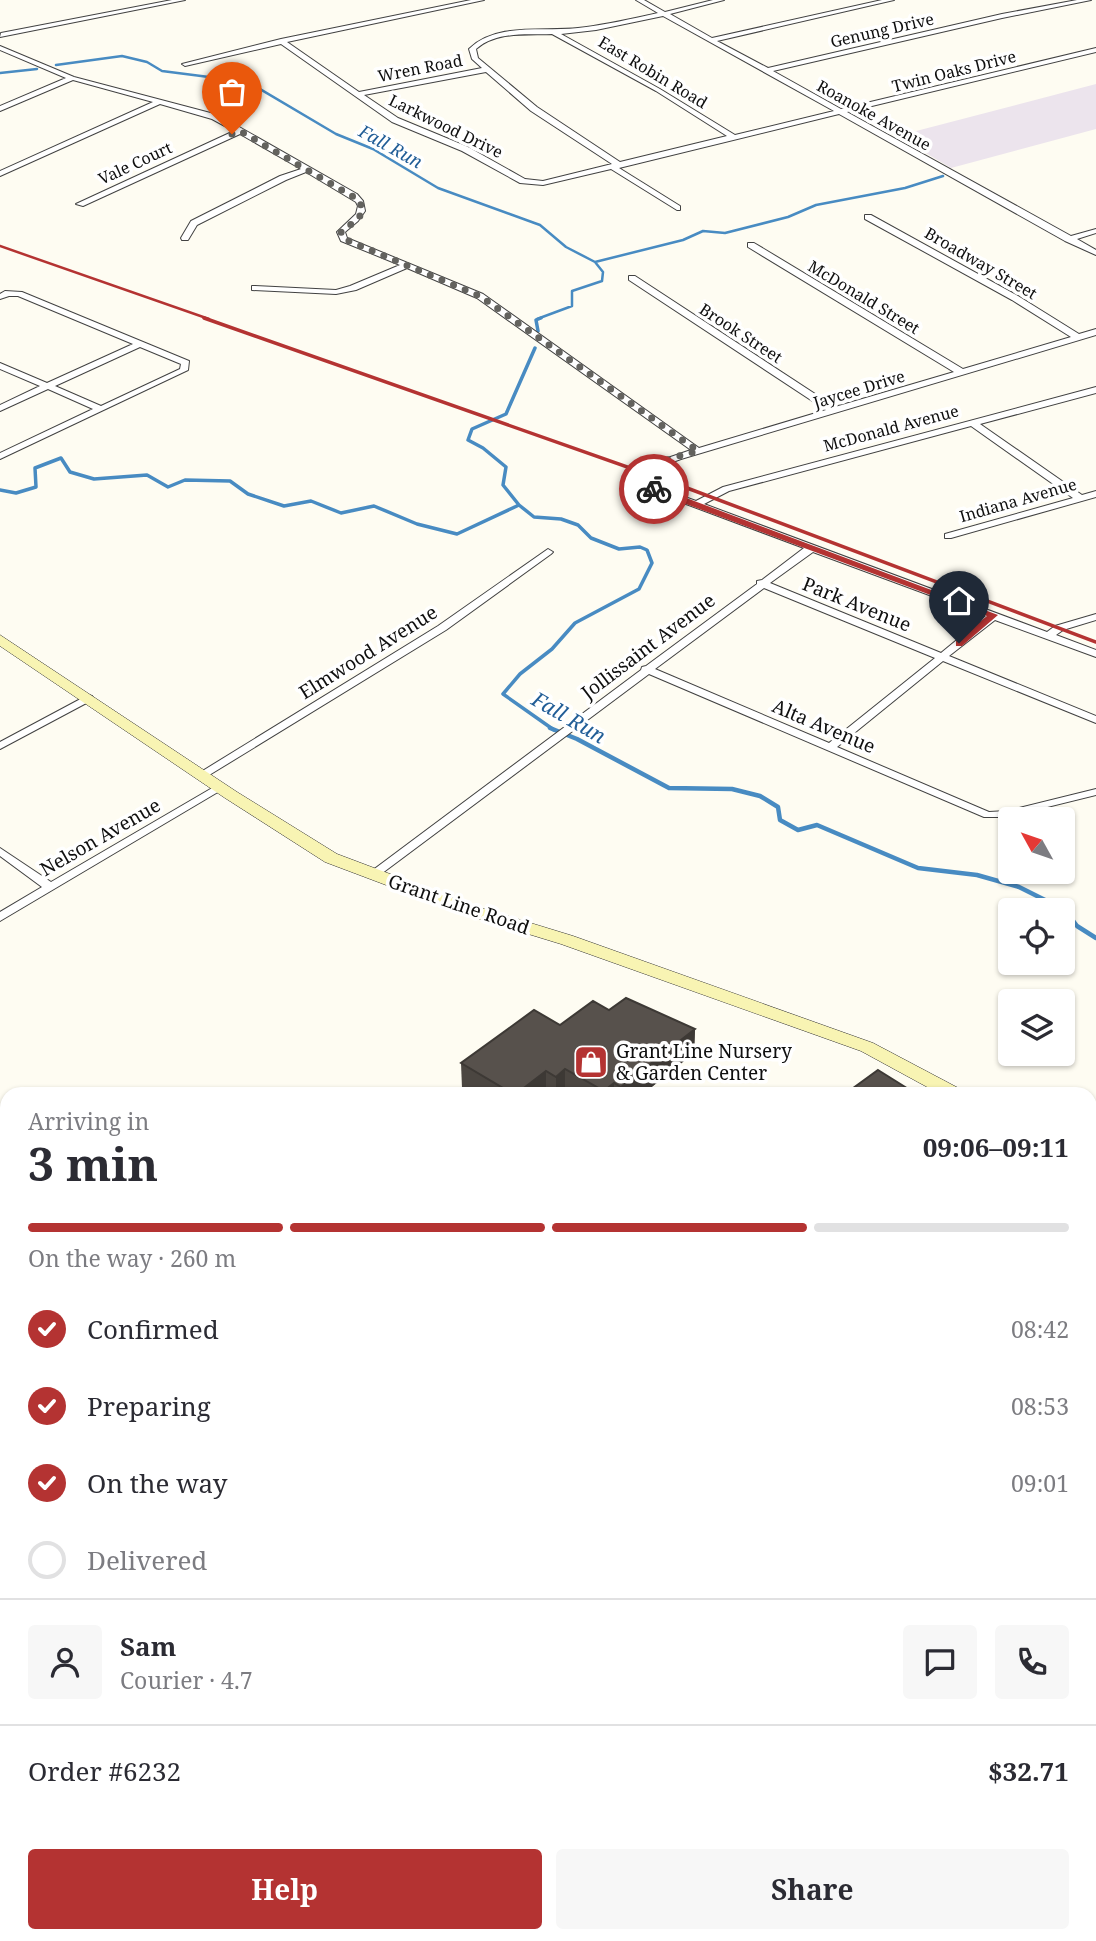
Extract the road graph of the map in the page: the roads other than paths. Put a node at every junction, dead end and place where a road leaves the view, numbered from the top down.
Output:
1 (182, 0) edge
2 (481, 0) edge
3 (639, 0) edge
4 (720, 0) edge
5 (891, 0) edge
6 (1088, 0) edge
7 (124, 2) dead end
8 (132, 10) junction
9 (662, 13) junction
10 (43, 27) junction
11 (555, 32) junction
12 (0, 35) edge
13 (711, 40) junction
14 (281, 41) junction
15 (4, 42) edge
16 (1096, 50) edge
17 (185, 64) dead end
18 (488, 69) junction
19 (765, 71) junction
20 (72, 78) junction
21 (358, 94) junction
22 (161, 101) junction
23 (0, 109) edge
24 (841, 113) junction
25 (240, 131) junction
26 (735, 138) junction
27 (617, 167) junction
28 (308, 169) junction
29 (0, 174) edge
30 (80, 204) dead end
31 (677, 208) dead end
32 (868, 217) dead end
33 (1096, 232) edge
34 (185, 238) dead end
35 (1069, 239) junction
36 (751, 245) dead end
37 (1096, 253) edge
38 (408, 265) junction
39 (632, 278) dead end
40 (255, 288) dead end
41 (0, 297) edge
42 (510, 317) joint
43 (1096, 332) edge
44 (1078, 337) junction
45 (139, 344) junction
46 (0, 366) edge
47 (963, 373) junction
48 (47, 386) junction
49 (1096, 390) edge
50 (0, 408) edge
51 (101, 409) junction
52 (834, 411) junction
53 (974, 424) junction
54 (698, 451) junction
55 (0, 456) edge
56 (1096, 494) edge
57 (1080, 498) junction
58 (698, 504) junction
59 (948, 536) dead end
60 (811, 548) junction
61 (548, 552) dead end
62 (761, 583) junction
63 (993, 615) junction
64 (1096, 617) edge
65 (1048, 636) junction
66 (0, 639) edge
67 (1096, 654) edge
68 (942, 658) junction
69 (646, 669) junction
70 (88, 698) junction
71 (1096, 720) edge
72 (0, 746) edge
73 (828, 748) junction
74 (202, 775) junction
75 (219, 787) junction
76 (1096, 792) edge
77 (0, 851) edge
78 (373, 875) junction
79 (49, 886) junction
80 (0, 917) edge
81 (942, 1087) edge

1 - 8 street
2 - 14 street
3 - 9 street, Roanoke Avenue
4 - 9 street
5 - 13 street
6 - 19 street, Genung Drive
7 - 8 street
8 - 10 street
9 - 11 street
9 - 13 street, Roanoke Avenue
10 - 12 street
10 - 15 street
11 - 18 street
11 - 26 street, East Robin Road
12 - 15 street
13 - 19 street, Roanoke Avenue
14 - 17 street
14 - 21 street, Larkwood Drive
15 - 20 street
16 - 24 street, Twin Oaks Drive
18 - 21 street, Wren Road
18 - 27 street
19 - 24 street, Roanoke Avenue
20 - 22 street
20 - 23 street
21 - 27 street, Larkwood Drive
22 - 25 street
22 - 29 street
24 - 26 street, Twin Oaks Drive
24 - 35 street, Roanoke Avenue
25 - 28 street
25 - 30 street, Vale Court
26 - 27 street, Twin Oaks Drive
27 - 31 street
28 - 34 street
28 - 38 street
32 - 44 street, Broadway Street
33 - 35 street
35 - 37 street, Roanoke Avenue
36 - 47 street, McDonald Street
38 - 40 street
38 - 42 street
39 - 52 street, Brook Street
41 - 45 street
42 - 54 street
43 - 44 street, Jaycee Drive
44 - 47 street, Jaycee Drive
45 - 48 street
45 - 51 street
46 - 48 street
47 - 52 street, Jaycee Drive
48 - 50 street
48 - 51 street
49 - 53 street, McDonald Avenue
51 - 55 street
52 - 54 street, Jaycee Drive
53 - 57 street
53 - 58 street, McDonald Avenue
54 - 58 street, Jaycee Drive
56 - 57 street, Indiana Avenue
57 - 59 street, Indiana Avenue
58 - 60 street
60 - 62 street, Jollissaint Avenue
60 - 63 street
61 - 74 street, Elmwood Avenue
62 - 68 street, Park Avenue
62 - 69 street, Jollissaint Avenue
63 - 65 street
63 - 68 street
64 - 65 street
65 - 67 street
66 - 70 main road, Grant Line Road
68 - 71 street, Park Avenue
68 - 73 street
69 - 73 street, Alta Avenue
69 - 78 street, Jollissaint Avenue
70 - 72 street
70 - 74 main road, Grant Line Road
73 - 76 street, Alta Avenue
74 - 75 main road, Grant Line Road
75 - 78 main road, Grant Line Road
75 - 79 street, Nelson Avenue
77 - 79 street
78 - 81 main road, Grant Line Road
79 - 80 street, Nelson Avenue

